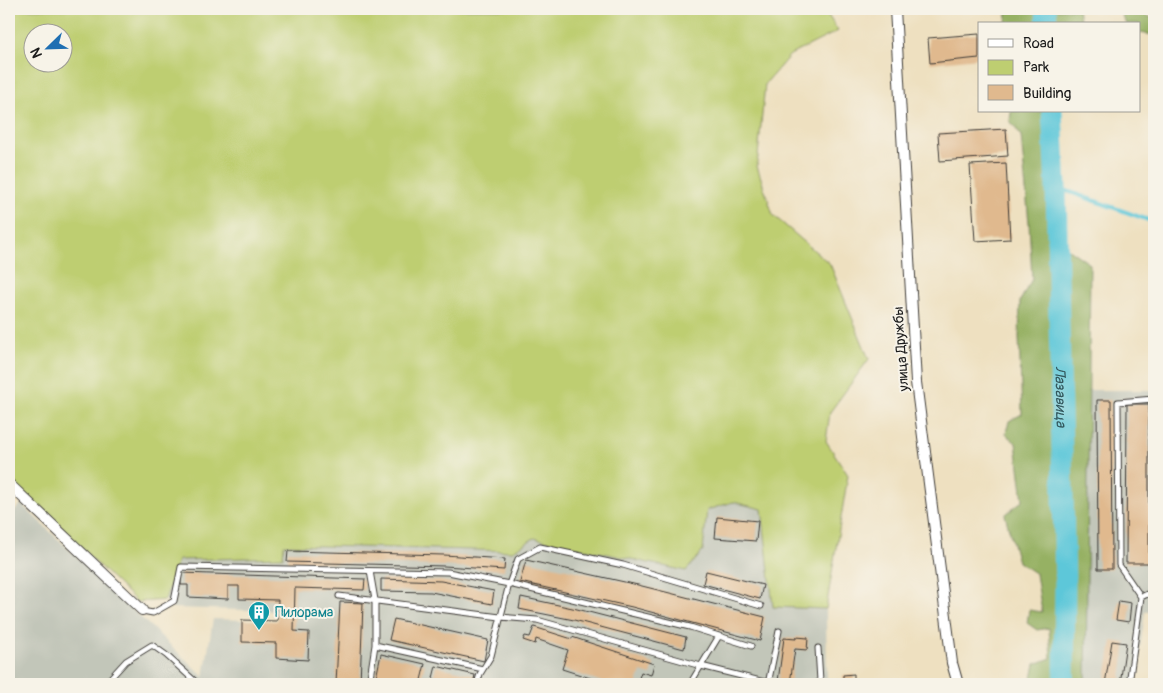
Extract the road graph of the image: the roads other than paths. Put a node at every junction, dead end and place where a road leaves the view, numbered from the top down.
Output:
1 (895, 9) edge
2 (1154, 427) edge
3 (9, 484) edge
4 (370, 571) junction
5 (509, 584) junction
6 (1154, 592) edge
7 (339, 596) dead end
8 (1141, 597) junction
9 (375, 600) junction
10 (761, 606) dead end
11 (142, 610) joint
12 (500, 617) junction
13 (779, 631) dead end
14 (719, 636) junction
15 (375, 644) junction
16 (750, 646) dead end
17 (818, 648) dead end
18 (701, 666) junction
19 (483, 669) junction
20 (105, 684) edge
21 (198, 684) edge
22 (369, 684) edge
23 (477, 684) edge
24 (690, 684) edge
25 (770, 684) edge
26 (817, 684) edge
27 (958, 684) edge
28 (1129, 684) edge

1 - 27 street, улица Дружбы
2 - 8 lane
3 - 11 street
4 - 5 lane
4 - 9 lane
4 - 11 lane
5 - 10 lane
5 - 12 lane
5 - 14 lane
6 - 8 lane
7 - 9 lane
8 - 28 lane
9 - 12 lane
9 - 15 lane
12 - 18 lane
12 - 19 lane
13 - 25 lane
14 - 16 lane
14 - 18 lane
15 - 19 lane
15 - 22 lane
17 - 26 lane
18 - 24 lane
18 - 25 lane
19 - 23 lane
20 - 21 lane

